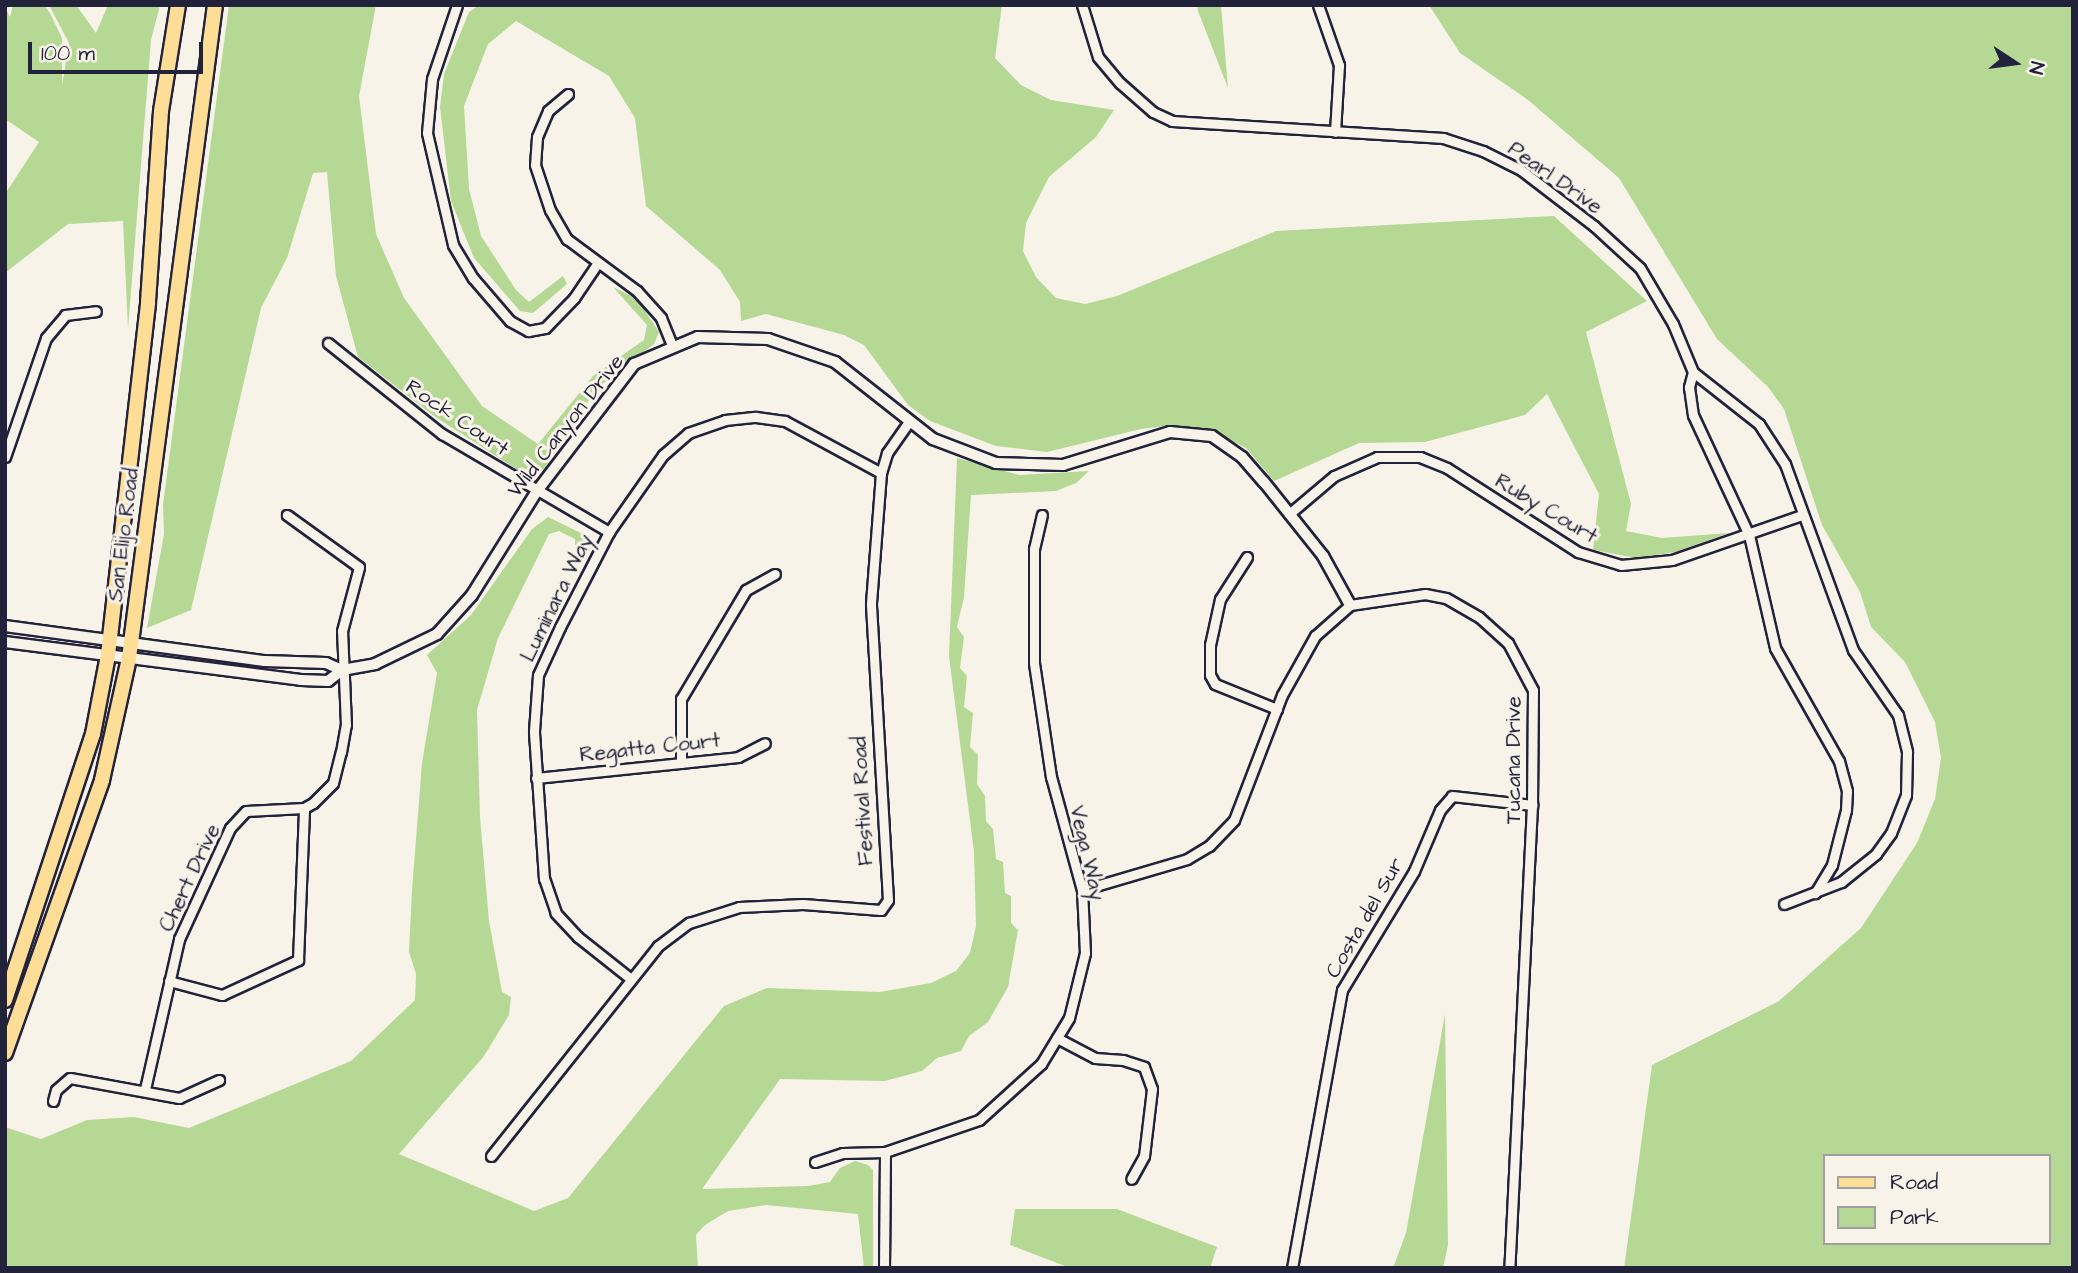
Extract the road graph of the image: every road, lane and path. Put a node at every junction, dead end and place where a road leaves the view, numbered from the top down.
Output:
1 (178, 5) edge
2 (215, 5) edge
3 (457, 5) edge
4 (1082, 5) edge
5 (1318, 5) edge
6 (568, 94) dead end
7 (1335, 132) junction
8 (597, 264) junction
9 (96, 311) dead end
10 (328, 343) dead end
11 (673, 347) junction
12 (1693, 372) junction
13 (909, 421) junction
14 (5, 457) edge
15 (881, 472) junction
16 (537, 491) junction
17 (1289, 514) junction
18 (287, 515) dead end
19 (1042, 515) dead end
20 (1802, 515) junction
21 (608, 532) junction
22 (1749, 535) junction
23 (1247, 557) dead end
24 (775, 574) dead end
25 (1350, 605) junction
26 (5, 626) edge
27 (110, 639) junction
28 (5, 642) edge
29 (131, 642) junction
30 (108, 655) junction
31 (129, 658) junction
32 (342, 670) junction
33 (1277, 709) junction
34 (765, 743) dead end
35 (681, 763) junction
36 (536, 778) junction
37 (1532, 804) junction
38 (304, 808) junction
39 (1082, 890) junction
40 (1815, 893) junction
41 (1784, 904) dead end
42 (631, 979) junction
43 (169, 981) junction
44 (5, 1000) edge
45 (1057, 1038) junction
46 (5, 1053) edge
47 (219, 1080) dead end
48 (145, 1089) junction
49 (54, 1101) dead end
50 (886, 1152) junction
51 (491, 1156) dead end
52 (815, 1162) dead end
53 (1131, 1179) dead end
54 (884, 1268) edge
55 (1292, 1268) edge
56 (1509, 1268) edge

1 - 27 main road, San Elijo Road
2 - 29 main road, San Elijo Road
3 - 8 street
4 - 7 street, Pearl Drive
5 - 7 street
6 - 8 street
7 - 12 street, Pearl Drive
8 - 11 street
9 - 14 street
10 - 16 street, Rock Court
11 - 13 street, Wild Canyon Drive
11 - 16 street, Wild Canyon Drive
12 - 20 street
12 - 22 street, Pearl Drive
13 - 15 street, Festival Road
13 - 17 street, Wild Canyon Drive
15 - 21 street, Luminara Way
15 - 42 street, Festival Road
16 - 21 street, Rock Court
16 - 32 street, Wild Canyon Drive
17 - 22 street, Ruby Court
17 - 25 street, Wild Canyon Drive
18 - 32 street
19 - 39 street, Vega Way
20 - 22 street, Ruby Court
20 - 40 street
21 - 36 street, Luminara Way
22 - 40 street, Pearl Drive
23 - 33 street
24 - 35 street
25 - 33 street, Tucana Drive
25 - 37 street, Tucana Drive
26 - 27 street, Wild Canyon Drive
27 - 29 street, Wild Canyon Drive
27 - 30 main road, San Elijo Road
28 - 30 street, Wild Canyon Drive
29 - 31 main road, San Elijo Road
29 - 32 street, Wild Canyon Drive
30 - 31 street, Wild Canyon Drive
30 - 44 main road, San Elijo Road
31 - 32 street, Wild Canyon Drive
31 - 46 main road, San Elijo Road
32 - 38 street
33 - 39 street, Tucana Drive
34 - 35 street, Regatta Court
35 - 36 street, Regatta Court
36 - 42 street, Luminara Way
37 - 55 street, Costa del Sur
37 - 56 street, Tucana Drive
38 - 43 street, Chert Drive
38 - 43 street
39 - 45 street, Vega Way
40 - 41 street
42 - 51 street
43 - 48 street, Chert Drive
45 - 50 street, Vega Way
45 - 53 street
47 - 48 street
48 - 49 street
50 - 52 street, Vega Way
50 - 54 street

